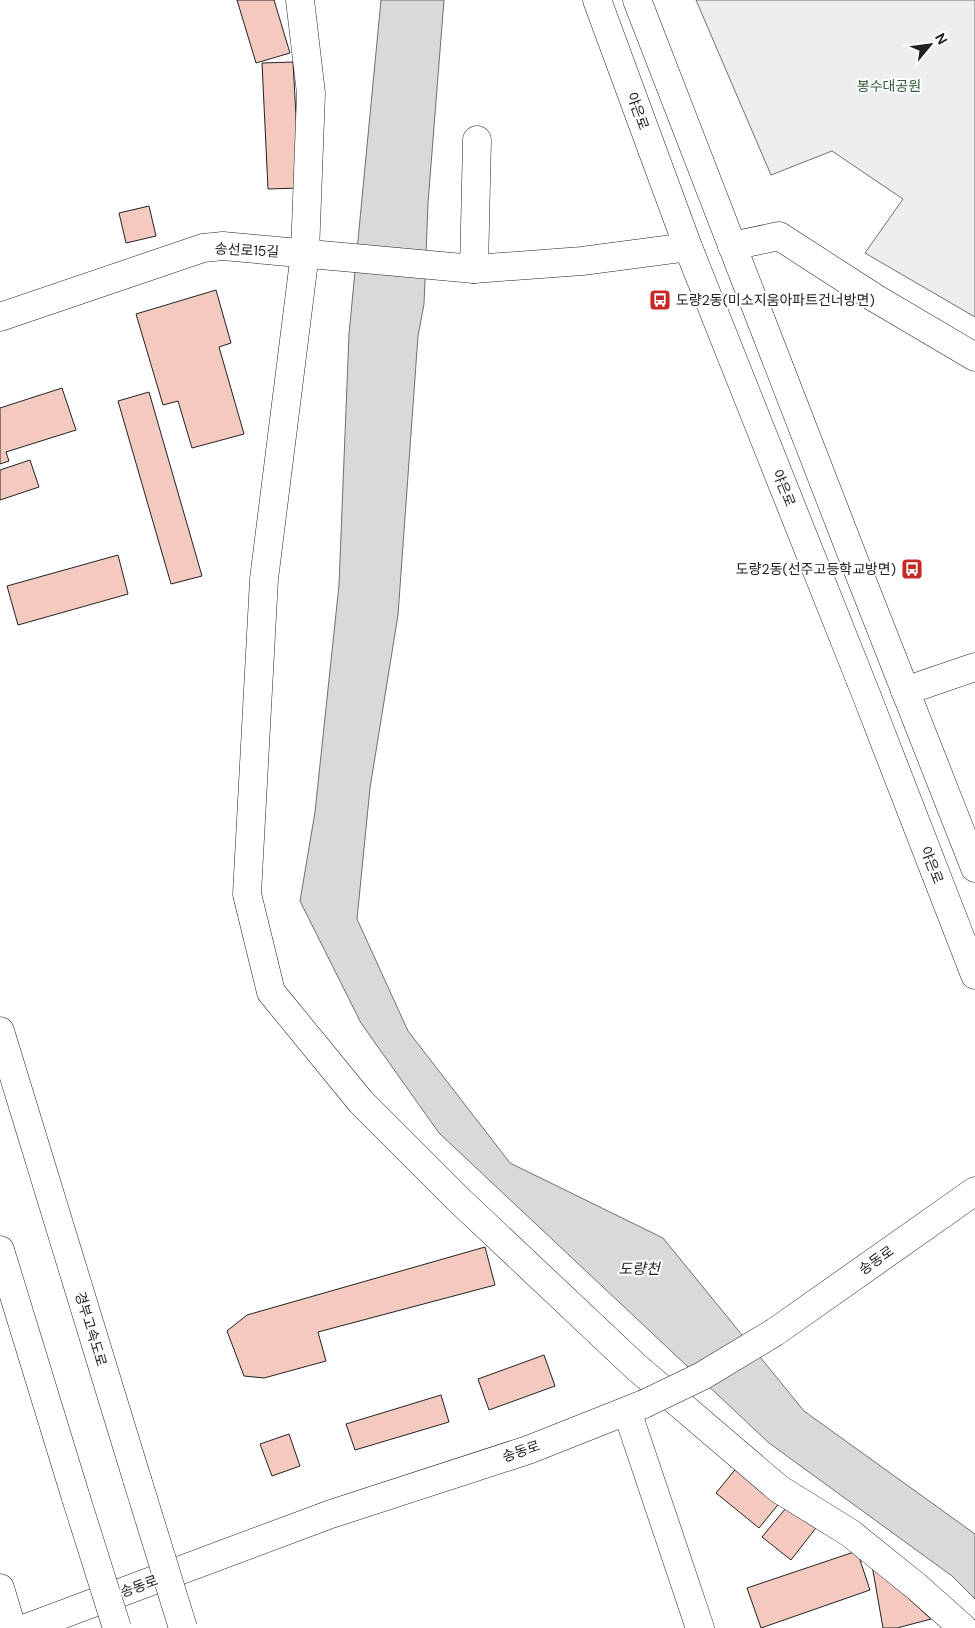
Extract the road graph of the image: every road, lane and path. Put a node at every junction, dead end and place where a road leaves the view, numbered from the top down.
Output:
1 (300, 0) edge
2 (597, 0) edge
3 (637, 0) edge
4 (477, 140) dead end
5 (732, 246) junction
6 (688, 247) junction
7 (315, 254) junction
8 (474, 269) junction
9 (0, 318) edge
10 (975, 357) edge
11 (975, 667) edge
12 (905, 690) junction
13 (975, 868) edge
14 (975, 975) edge
15 (0, 1031) edge
16 (975, 1191) edge
17 (0, 1250) edge
18 (636, 1408) junction
19 (0, 1588) edge
20 (12, 1628) edge
21 (26, 1628) edge
22 (117, 1628) edge
23 (183, 1628) edge
24 (700, 1628) edge
25 (962, 1628) edge

1 - 7 main road
2 - 6 main road, 야은로
3 - 5 main road
4 - 8 main road
5 - 10 main road
5 - 12 main road
6 - 8 main road, 송선로15길
6 - 14 main road, 야은로
7 - 8 main road, 송선로15길
7 - 9 main road, 송선로15길
7 - 25 main road
11 - 12 main road
12 - 13 main road
15 - 23 main road, 경부고속도로, bridge
16 - 18 main road, 송동로, bridge
17 - 22 main road, bridge
18 - 21 main road, 송동로
18 - 24 main road
19 - 20 main road

